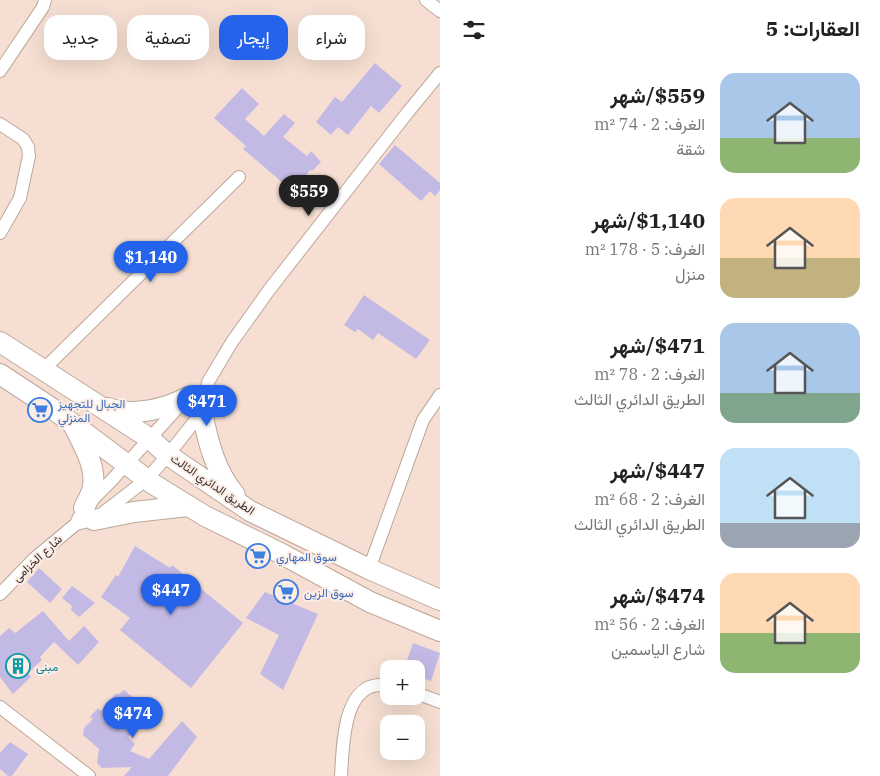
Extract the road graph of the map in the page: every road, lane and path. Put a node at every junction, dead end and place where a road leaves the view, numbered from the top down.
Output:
1 (44, 0) edge
2 (426, 0) edge
3 (440, 11) edge
4 (0, 71) edge
5 (440, 73) edge
6 (0, 124) edge
7 (239, 177) dead end
8 (0, 233) edge
9 (0, 342) edge
10 (43, 370) junction
11 (0, 374) edge
12 (208, 382) junction
13 (440, 395) edge
14 (188, 397) junction
15 (94, 403) junction
16 (202, 412) junction
17 (73, 425) junction
18 (149, 438) junction
19 (168, 455) junction
20 (126, 463) junction
21 (147, 479) junction
22 (188, 506) junction
23 (250, 511) junction
24 (84, 517) junction
25 (369, 569) junction
26 (0, 594) edge
27 (440, 600) edge
28 (440, 631) edge
29 (380, 686) edge
30 (425, 697) edge
31 (440, 702) edge
32 (0, 707) edge
33 (89, 776) edge
34 (341, 776) edge

1 - 4 street
2 - 3 street
5 - 12 street
6 - 8 street
7 - 10 street
9 - 10 main road, الطريق الدائري الثالث
10 - 15 main road, الطريق الدائري الثالث
11 - 17 main road, الطريق الدائري الثالث
12 - 14 street
12 - 16 street
13 - 25 street
14 - 15 main road
14 - 18 street
15 - 18 main road, الطريق الدائري الثالث
16 - 19 street
16 - 23 main road
17 - 20 main road, الطريق الدائري الثالث
17 - 24 main road
18 - 19 main road, الطريق الدائري الثالث
18 - 20 street
19 - 21 street
19 - 23 main road, الطريق الدائري الثالث
20 - 21 main road, الطريق الدائري الثالث
20 - 24 street
21 - 22 main road, الطريق الدائري الثالث
21 - 24 street
22 - 24 main road
22 - 28 main road, الطريق الدائري الثالث
23 - 25 main road, الطريق الدائري الثالث
24 - 26 street, شارع الخزامى
25 - 27 main road, الطريق الدائري الثالث
29 - 34 street
30 - 31 street
32 - 33 street

